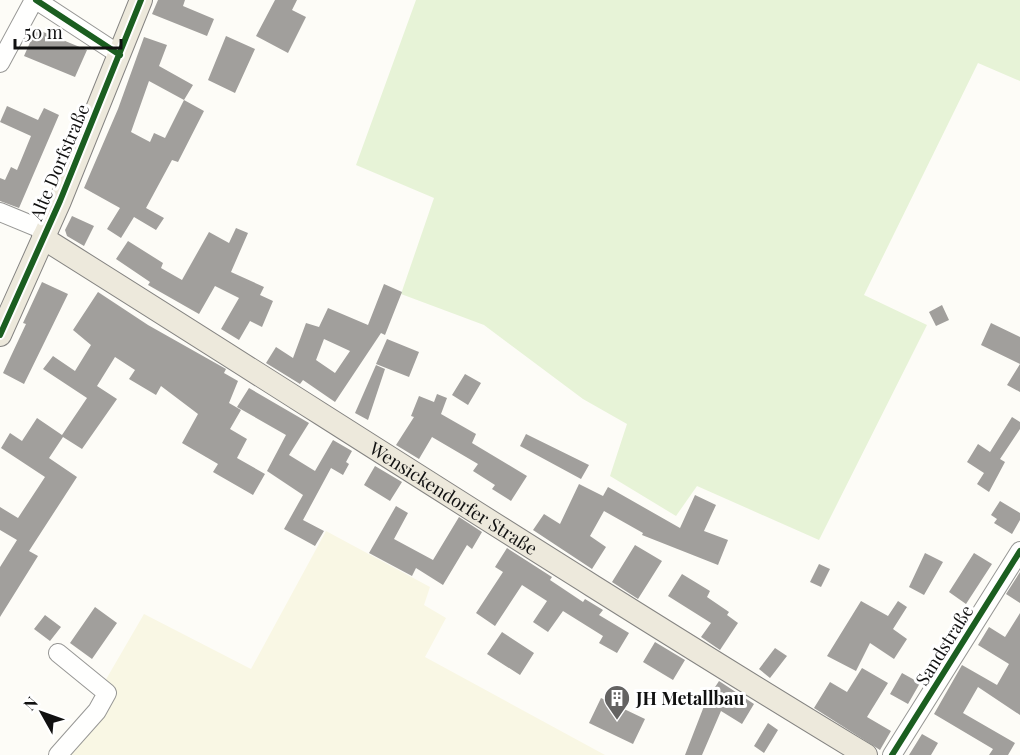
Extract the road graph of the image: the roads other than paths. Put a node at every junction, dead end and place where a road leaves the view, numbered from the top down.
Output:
1 (35, 0) edge
2 (141, 0) edge
3 (120, 55) junction
4 (0, 63) edge
5 (0, 212) edge
6 (44, 235) junction
7 (0, 335) edge
8 (1020, 551) edge
9 (58, 653) dead end
10 (58, 755) edge
11 (866, 755) edge
12 (892, 755) edge

1 - 3 street
1 - 4 street
2 - 3 main road, Alte Dorfstraße
3 - 6 main road, Alte Dorfstraße
5 - 6 street
6 - 7 main road, Alte Dorfstraße
6 - 11 main road, Wensickendorfer Straße
8 - 12 street, Sandstraße
9 - 10 street

